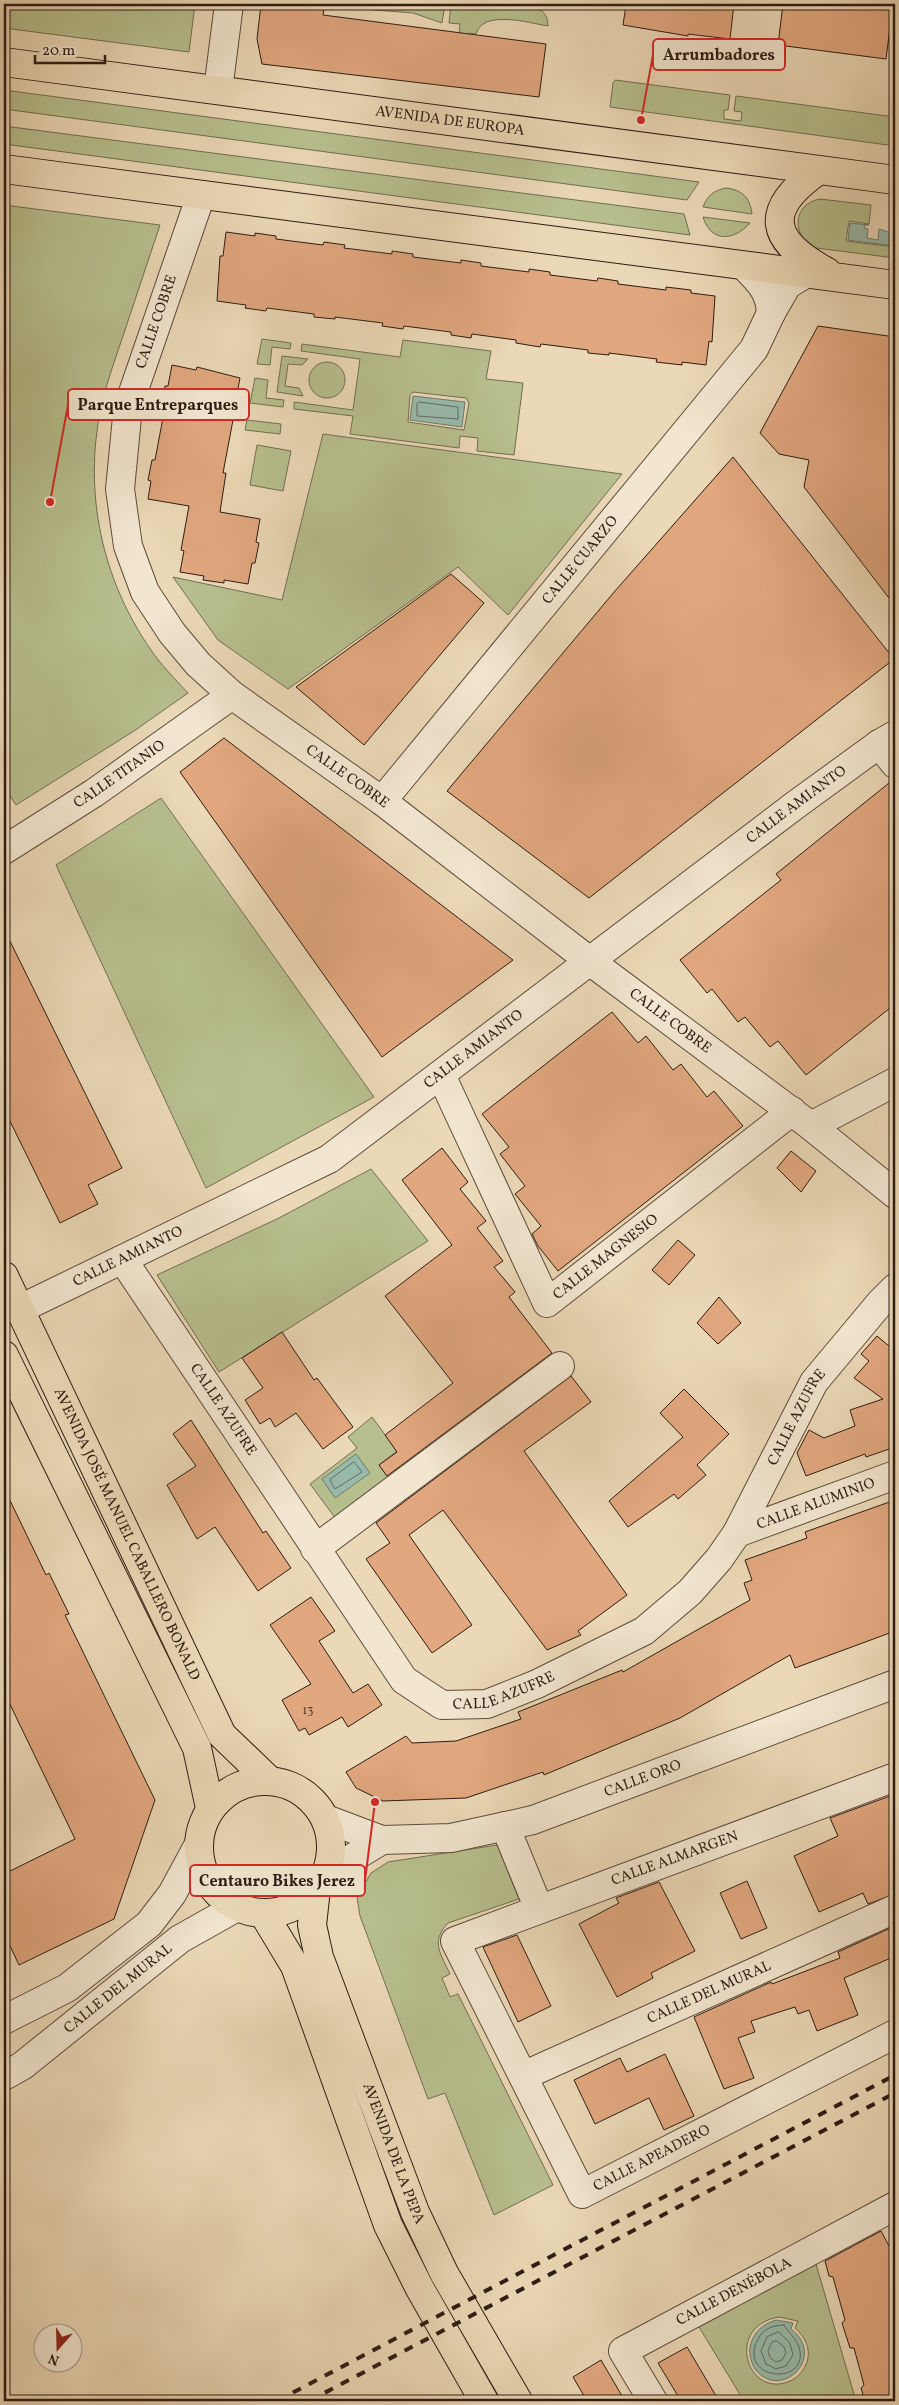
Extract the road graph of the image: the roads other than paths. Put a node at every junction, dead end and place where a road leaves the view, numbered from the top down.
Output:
1 (229, 4) edge
2 (4, 62) edge
3 (218, 90) junction
4 (4, 169) edge
5 (819, 170) junction
6 (895, 180) edge
7 (201, 195) junction
8 (744, 266) junction
9 (820, 274) junction
10 (895, 285) edge
11 (771, 313) junction
12 (232, 695) junction
13 (890, 748) edge
14 (382, 801) junction
15 (4, 850) edge
16 (590, 962) junction
17 (440, 1075) junction
18 (895, 1082) edge
19 (802, 1119) junction
20 (895, 1194) edge
21 (123, 1260) junction
22 (4, 1276) edge
23 (895, 1288) edge
24 (20, 1309) junction
25 (4, 1355) edge
26 (560, 1366) dead end
27 (895, 1475) edge
28 (737, 1533) junction
29 (315, 1549) junction
30 (895, 1684) edge
31 (895, 1777) edge
32 (269, 1780) junction
33 (210, 1808) junction
34 (326, 1819) junction
35 (505, 1826) junction
36 (382, 1840) junction
37 (198, 1846) junction
38 (321, 1882) junction
39 (237, 1907) junction
40 (539, 1909) junction
41 (895, 1909) edge
42 (263, 1913) junction
43 (455, 1941) joint
44 (6, 2013) edge
45 (895, 2034) edge
46 (4, 2076) edge
47 (523, 2076) junction
48 (895, 2206) edge
49 (484, 2401) edge
50 (518, 2401) edge
51 (653, 2401) edge

1 - 3 street
2 - 3 main road, AVENIDA DE EUROPA
3 - 5 main road, AVENIDA DE EUROPA
4 - 7 main road
5 - 6 main road, AVENIDA DE EUROPA
5 - 9 main road
7 - 8 main road
7 - 12 street, CALLE COBRE
8 - 9 main road
8 - 11 street
9 - 10 main road
9 - 11 street, CALLE CUARZO
11 - 14 street, CALLE CUARZO
12 - 14 street, CALLE COBRE
12 - 15 street, CALLE TITANIO
13 - 16 street, CALLE AMIANTO
14 - 16 street, CALLE COBRE
16 - 17 street, CALLE AMIANTO
16 - 19 street, CALLE COBRE
17 - 19 street, CALLE MAGNESIO
17 - 21 street, CALLE AMIANTO
18 - 19 street
19 - 20 street, CALLE COBRE
21 - 24 street, CALLE AMIANTO
21 - 29 street, CALLE AZUFRE
22 - 24 main road, AVENIDA JOSÉ MANUEL CABALLERO BONALD
23 - 28 street, CALLE AZUFRE
24 - 32 main road, AVENIDA JOSÉ MANUEL CABALLERO BONALD
25 - 33 main road, AVENIDA JOSÉ MANUEL CABALLERO BONALD
26 - 29 street
27 - 28 street, CALLE ALUMINIO
28 - 29 street, CALLE AZUFRE
30 - 35 street, CALLE ORO
31 - 40 street, CALLE ALMARGEN
32 - 33 main road
32 - 34 main road
33 - 37 main road
34 - 36 street, CALLE ORO
34 - 38 main road
35 - 36 street, CALLE ORO
35 - 40 street
36 - 38 street, CALLE ORO
37 - 39 main road
37 - 44 street, CALLE DEL MURAL
38 - 42 main road
38 - 50 main road, AVENIDA DE LA PEPA
39 - 42 main road
39 - 46 street, CALLE DEL MURAL
40 - 43 street, CALLE ALMARGEN
41 - 47 street, CALLE DEL MURAL
42 - 49 main road, AVENIDA DE LA PEPA
43 - 47 street, CALLE APEADERO
45 - 47 street, CALLE APEADERO
48 - 51 street, CALLE DENÉBOLA

